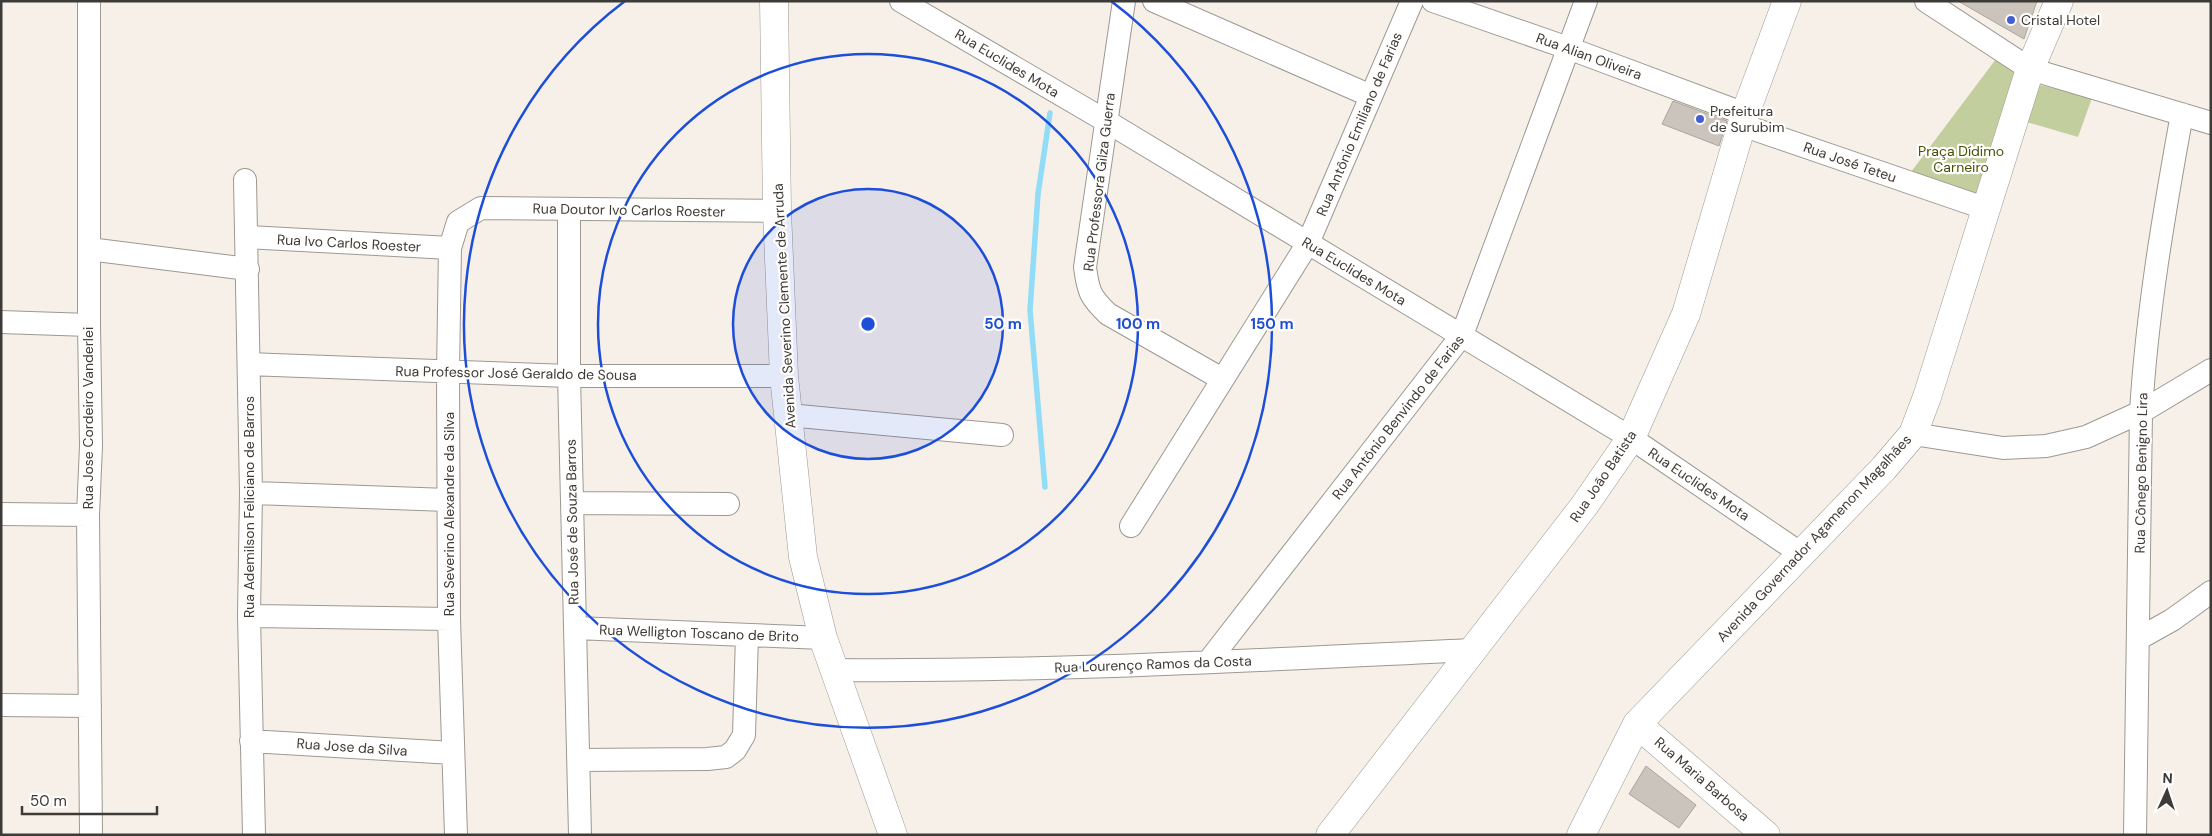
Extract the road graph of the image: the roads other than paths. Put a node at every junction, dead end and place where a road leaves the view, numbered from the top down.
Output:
1 (89, 1) edge
2 (774, 1) edge
3 (901, 1) edge
4 (1124, 1) edge
5 (1154, 1) edge
6 (1412, 1) edge
7 (1433, 1) edge
8 (1586, 1) edge
9 (1787, 1) edge
10 (1926, 1) edge
11 (2059, 1) edge
12 (1568, 48) junction
13 (2030, 69) junction
14 (1371, 96) junction
15 (2182, 114) junction
16 (1744, 119) junction
17 (1106, 121) junction
18 (2211, 124) edge
19 (245, 180) dead end
20 (481, 208) joint
21 (569, 209) junction
22 (1987, 209) junction
23 (777, 211) junction
24 (247, 238) junction
25 (1308, 243) junction
26 (450, 248) junction
27 (89, 249) junction
28 (248, 270) junction
29 (1, 322) edge
30 (88, 325) junction
31 (1462, 336) junction
32 (249, 364) junction
33 (2211, 370) edge
34 (448, 372) junction
35 (569, 376) junction
36 (784, 376) junction
37 (1222, 379) junction
38 (2141, 412) junction
39 (788, 415) junction
40 (1913, 434) junction
41 (1002, 435) dead end
42 (1631, 438) junction
43 (251, 493) junction
44 (448, 500) junction
45 (572, 502) junction
46 (728, 504) dead end
47 (1, 514) edge
48 (88, 514) junction
49 (1131, 526) dead end
50 (1800, 553) junction
51 (2211, 592) edge
52 (249, 616) junction
53 (449, 619) junction
54 (575, 628) junction
55 (747, 636) junction
56 (823, 638) junction
57 (2138, 639) junction
58 (1473, 650) junction
59 (1208, 662) junction
60 (833, 670) junction
61 (1, 705) edge
62 (90, 706) junction
63 (1637, 724) junction
64 (251, 741) junction
65 (453, 753) junction
66 (579, 760) junction
67 (91, 835) edge
68 (254, 835) edge
69 (456, 835) edge
70 (580, 835) edge
71 (893, 835) edge
72 (1330, 835) edge
73 (1581, 835) edge
74 (1766, 835) edge
75 (2135, 835) edge

1 - 27 street, Rua Jose Cordeiro Vanderlei
2 - 23 main road, Avenida Severino Clemente de Arruda
3 - 17 street, Rua Euclides Mota
4 - 17 street, Rua Professora Gilza Guerra
5 - 14 street
6 - 14 street, Rua Antônio Emiliano de Farias
7 - 12 street, Rua Alian Oliveira
8 - 12 street, Rua Antônio Benvindo de Farias
9 - 16 main road, Rua João Batista
10 - 13 street
11 - 13 main road, Avenida Governador Agamenon Magalhães
12 - 16 street, Rua Alian Oliveira
12 - 31 street, Rua Antônio Benvindo de Farias
13 - 15 street
13 - 22 main road, Avenida Governador Agamenon Magalhães
14 - 25 street, Rua Antônio Emiliano de Farias
15 - 18 street
15 - 38 street, Rua Cônego Benigno Lira
16 - 22 street, Rua José Teteu
16 - 42 main road, Rua João Batista
17 - 25 street, Rua Euclides Mota
17 - 37 street, Rua Professora Gilza Guerra
19 - 24 street, Rua Ademilson Feliciano de Barros
20 - 21 street, Rua Doutor Ivo Carlos Roester
20 - 26 street, Rua Severino Alexandre da Silva
21 - 23 street, Rua Doutor Ivo Carlos Roester
21 - 35 street, Rua José de Souza Barros
22 - 40 main road, Avenida Governador Agamenon Magalhães
23 - 36 main road, Avenida Severino Clemente de Arruda
24 - 26 street, Rua Ivo Carlos Roester
24 - 28 street, Rua Ademilson Feliciano de Barros
25 - 31 street, Rua Euclides Mota
25 - 37 street, Rua Antônio Emiliano de Farias
26 - 34 street, Rua Severino Alexandre da Silva
27 - 28 street
27 - 30 street, Rua Jose Cordeiro Vanderlei
28 - 32 street, Rua Ademilson Feliciano de Barros
29 - 30 street
30 - 48 street, Rua Jose Cordeiro Vanderlei
31 - 42 street, Rua Euclides Mota
31 - 59 street, Rua Antônio Benvindo de Farias
32 - 34 street, Rua Professor José Geraldo de Sousa
32 - 43 street, Rua Ademilson Feliciano de Barros
33 - 38 street
34 - 35 street, Rua Professor José Geraldo de Sousa
34 - 44 street, Rua Severino Alexandre da Silva
35 - 36 street, Rua Professor José Geraldo de Sousa
35 - 45 street, Rua José de Souza Barros
36 - 39 main road, Avenida Severino Clemente de Arruda
37 - 49 street, Rua Antônio Emiliano de Farias
38 - 40 street
38 - 57 street, Rua Cônego Benigno Lira
39 - 41 street
39 - 56 main road, Avenida Severino Clemente de Arruda
40 - 50 main road, Avenida Governador Agamenon Magalhães
42 - 50 street, Rua Euclides Mota
42 - 58 main road, Rua João Batista
43 - 44 street
43 - 52 street, Rua Ademilson Feliciano de Barros
44 - 53 street, Rua Severino Alexandre da Silva
45 - 46 street
45 - 54 street, Rua José de Souza Barros
47 - 48 street
48 - 62 street, Rua Jose Cordeiro Vanderlei
50 - 63 main road, Avenida Governador Agamenon Magalhães
51 - 57 street
52 - 53 street
52 - 64 street, Rua Ademilson Feliciano de Barros
53 - 65 street, Rua Severino Alexandre da Silva
54 - 55 street, Rua Welligton Toscano de Brito
54 - 66 street, Rua José de Souza Barros
55 - 56 street, Rua Welligton Toscano de Brito
55 - 66 street
56 - 60 main road, Avenida Severino Clemente de Arruda
57 - 75 street, Rua Cônego Benigno Lira
58 - 59 street, Rua Lourenço Ramos da Costa
58 - 72 main road, Rua João Batista
59 - 60 street, Rua Lourenço Ramos da Costa
60 - 71 main road, Avenida Severino Clemente de Arruda
61 - 62 street
62 - 67 street, Rua Jose Cordeiro Vanderlei
63 - 73 main road, Avenida Governador Agamenon Magalhães
63 - 74 main road, Rua Maria Barbosa
64 - 65 street, Rua Jose da Silva
64 - 68 street, Rua Ademilson Feliciano de Barros
65 - 69 street, Rua Severino Alexandre da Silva
66 - 70 street, Rua José de Souza Barros

